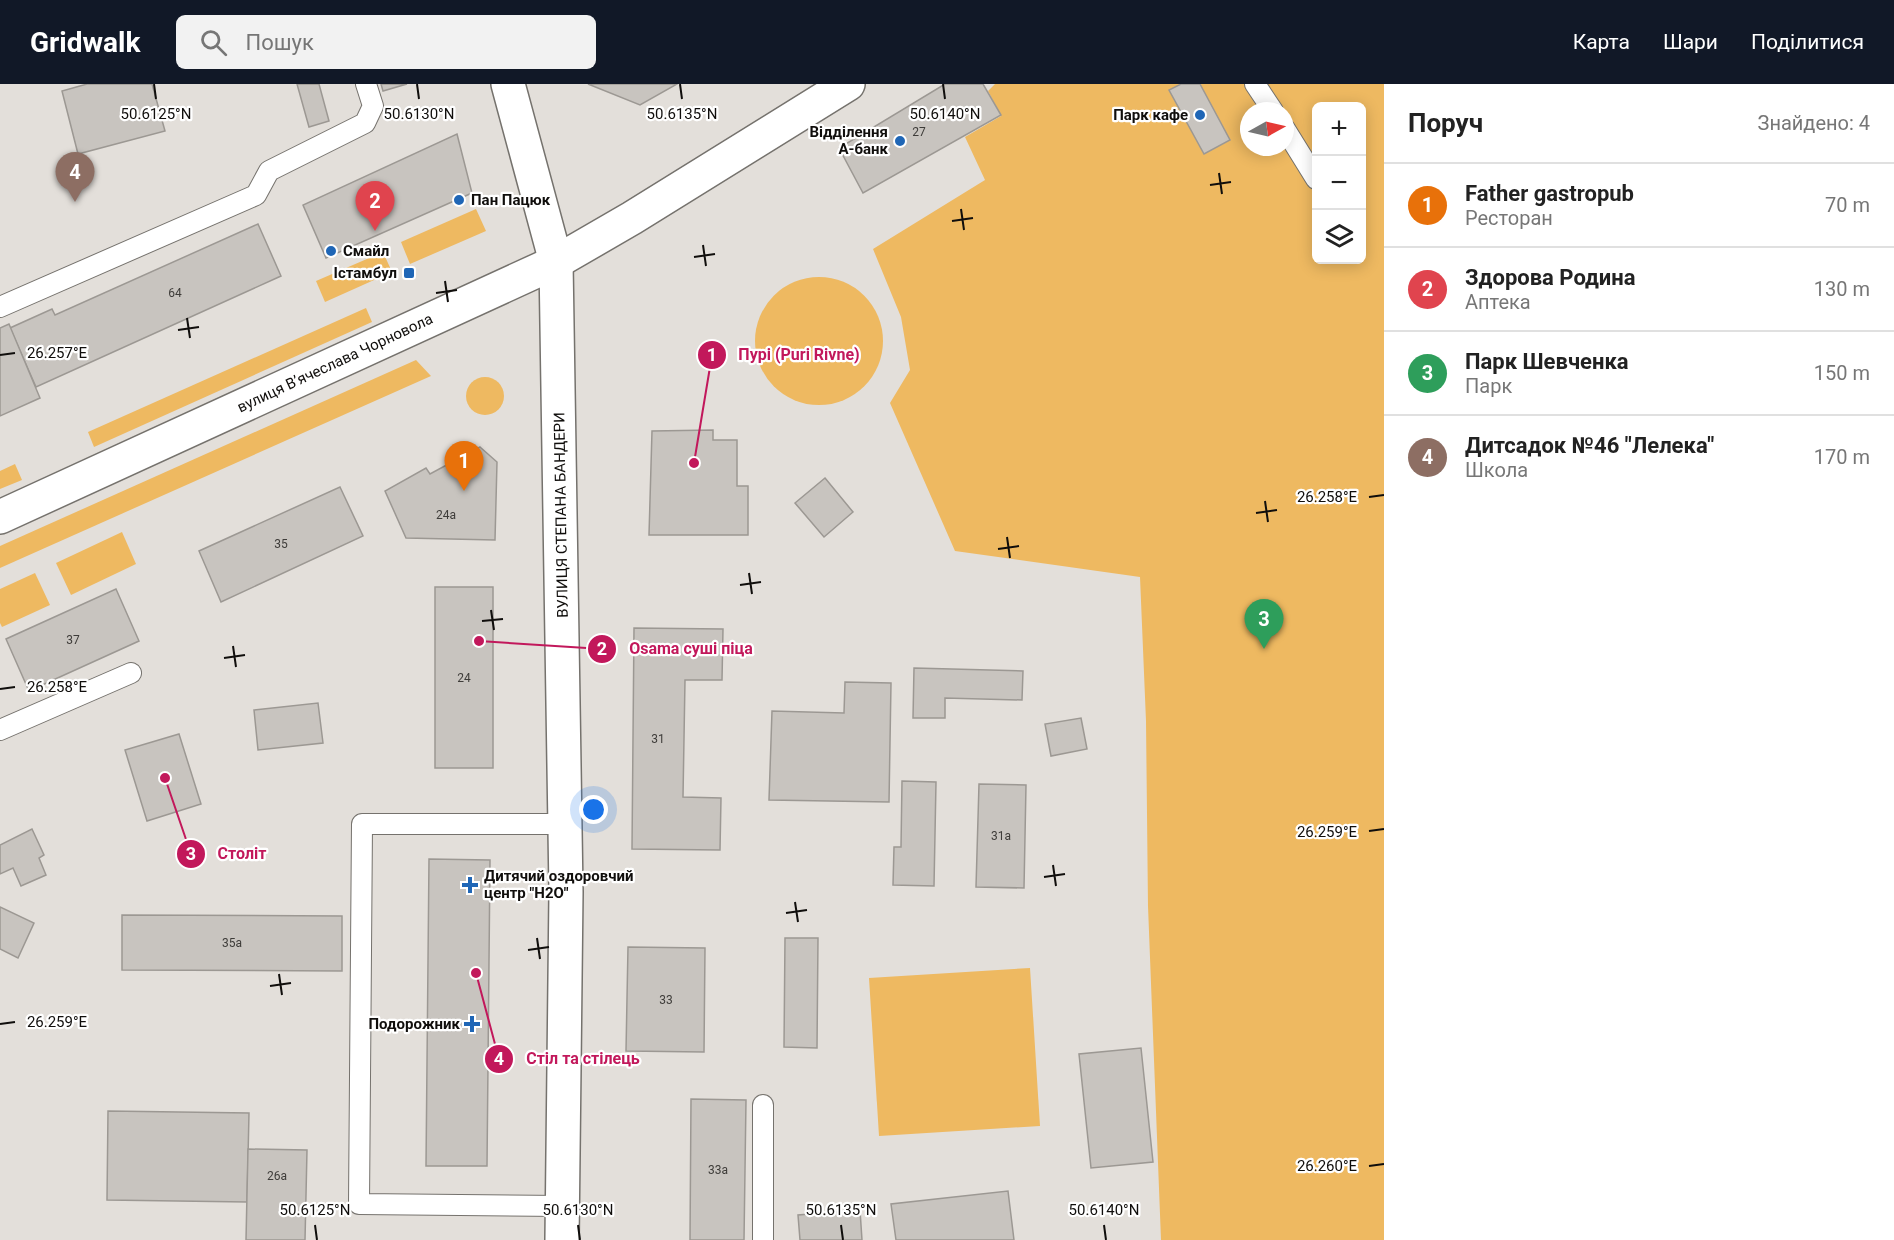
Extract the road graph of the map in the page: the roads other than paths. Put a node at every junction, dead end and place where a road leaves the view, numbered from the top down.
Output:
1 (366, 84) edge
2 (508, 84) edge
3 (848, 84) edge
4 (1255, 84) edge
5 (1267, 102) edge
6 (1294, 143) edge
7 (1312, 171) edge
8 (556, 262) junction
9 (0, 307) edge
10 (0, 517) edge
11 (131, 673) dead end
12 (0, 730) edge
13 (565, 824) junction
14 (763, 1105) dead end
15 (562, 1206) junction
16 (562, 1240) edge
17 (763, 1240) edge

1 - 9 lane
2 - 8 main road, ВУЛИЦЯ СТЕПАНА БАНДЕРИ
3 - 8 main road, вулиця Вʼячеслава Чорновола
4 - 5 lane
6 - 7 lane
8 - 10 main road, вулиця Вʼячеслава Чорновола
8 - 13 main road, ВУЛИЦЯ СТЕПАНА БАНДЕРИ
11 - 12 lane
13 - 15 main road, ВУЛИЦЯ СТЕПАНА БАНДЕРИ
13 - 15 lane
14 - 17 lane
15 - 16 main road, ВУЛИЦЯ СТЕПАНА БАНДЕРИ

